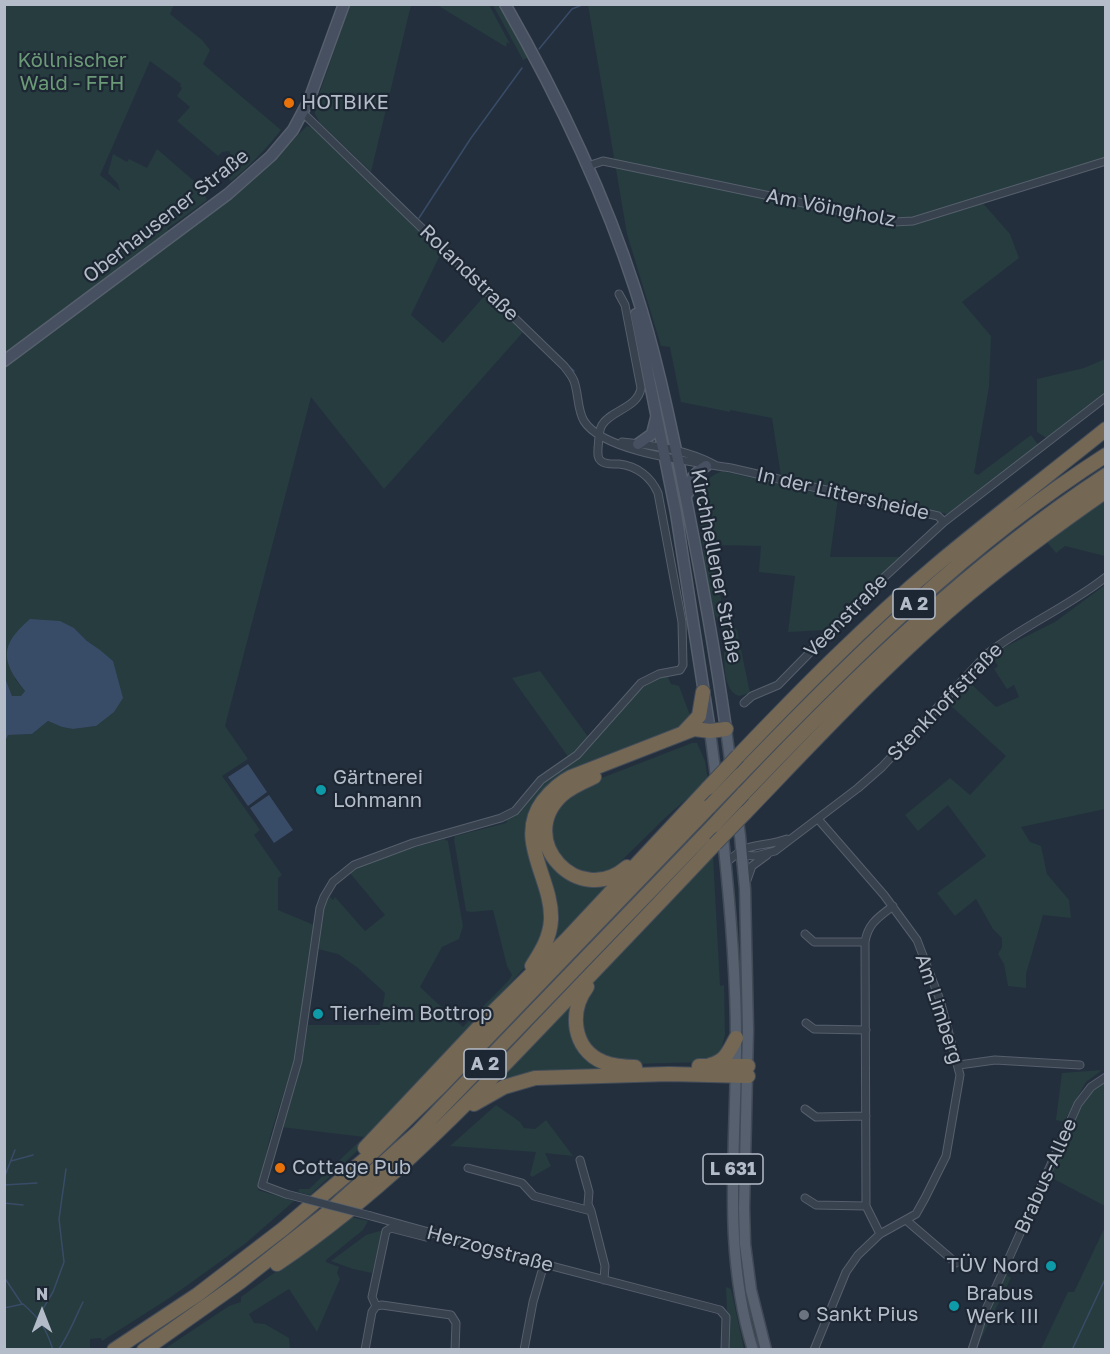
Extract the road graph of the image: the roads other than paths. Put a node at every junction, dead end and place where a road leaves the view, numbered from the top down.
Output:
1 (344, 4) edge
2 (507, 4) edge
3 (303, 113) junction
4 (1106, 161) edge
5 (588, 166) junction
6 (622, 255) junction
7 (619, 294) dead end
8 (4, 361) edge
9 (1106, 397) edge
10 (657, 412) junction
11 (1106, 429) edge
12 (599, 435) junction
13 (1106, 440) edge
14 (614, 441) junction
15 (638, 444) junction
16 (665, 453) junction
17 (1106, 455) edge
18 (678, 456) junction
19 (706, 466) junction
20 (718, 466) junction
21 (1103, 482) edge
22 (687, 499) junction
23 (944, 522) junction
24 (972, 536) junction
25 (1106, 577) edge
26 (704, 692) junction
27 (744, 703) dead end
28 (726, 729) junction
29 (710, 731) junction
30 (683, 732) junction
31 (818, 819) junction
32 (665, 834) junction
33 (720, 835) junction
34 (740, 836) junction
35 (793, 838) junction
36 (756, 845) junction
37 (775, 851) junction
38 (740, 853) junction
39 (726, 863) junction
40 (745, 889) junction
41 (893, 906) junction
42 (805, 934) dead end
43 (865, 942) junction
44 (615, 950) junction
45 (494, 1011) junction
46 (806, 1023) dead end
47 (866, 1030) junction
48 (736, 1038) junction
49 (959, 1065) junction
50 (1080, 1065) dead end
51 (710, 1066) junction
52 (742, 1071) junction
53 (1106, 1077) edge
54 (805, 1109) dead end
55 (457, 1115) junction
56 (866, 1116) junction
57 (580, 1160) dead end
58 (468, 1168) dead end
59 (805, 1198) dead end
60 (866, 1206) junction
61 (591, 1211) junction
62 (906, 1221) junction
63 (283, 1229) junction
64 (432, 1233) junction
65 (880, 1234) junction
66 (956, 1263) dead end
67 (544, 1264) junction
68 (604, 1280) junction
69 (240, 1282) junction
70 (376, 1306) junction
71 (751, 1347) edge
72 (813, 1349) edge
73 (114, 1350) edge
74 (144, 1350) edge
75 (365, 1350) edge
76 (455, 1350) edge
77 (524, 1350) edge
78 (725, 1350) edge
79 (766, 1350) edge
80 (972, 1350) edge

1 - 3 main road, Oberhausener Straße
2 - 5 main road, Kirchhellener Straße / L 631
3 - 8 main road, Oberhausener Straße
3 - 12 street, Rolandstraße
4 - 5 street, Am Vöingholz
5 - 6 main road, Kirchhellener Straße / L 631
6 - 10 main road, Kirchhellener Straße / L 631
6 - 18 main road, Kirchhellener Straße / L 631
7 - 12 street
9 - 23 street, In der Littersheide
10 - 15 main road
10 - 16 main road, Kirchhellener Straße / L 631
11 - 24 highway
12 - 14 street, Rolandstraße
12 - 64 street, Herzogstraße, bridge
13 - 24 highway
14 - 15 street, Rolandstraße
14 - 16 street, Rolandstraße
15 - 16 street, Rolandstraße
16 - 18 street, In der Littersheide
16 - 26 main road, Kirchhellener Straße / L 631
17 - 63 highway, A 2, bridge
18 - 19 street, In der Littersheide
18 - 20 street, In der Littersheide
18 - 22 main road, Kirchhellener Straße / L 631
19 - 20 street, In der Littersheide
19 - 22 main road
20 - 23 street, In der Littersheide
21 - 33 highway, bridge
21 - 33 highway, A 2, bridge
22 - 28 main road, Kirchhellener Straße / L 631
23 - 27 street, Veenstraße
24 - 32 highway, bridge
25 - 31 street, Stenkhoffstraße
26 - 29 main road, Kirchhellener Straße / L 631
26 - 30 highway
28 - 29 highway
28 - 34 main road, Kirchhellener Straße / L 631
29 - 30 highway
29 - 32 highway
29 - 33 main road, Kirchhellener Straße / L 631
30 - 45 highway
31 - 35 street, Stenkhoffstraße
31 - 41 street, Am Limberg
32 - 45 highway
33 - 38 main road, Kirchhellener Straße
33 - 39 main road, Kirchhellener Straße / L 631
33 - 44 highway
33 - 69 highway, A 2
34 - 36 street
34 - 38 main road, Kirchhellener Straße / L 631
35 - 36 street, Stenkhoffstraße
35 - 37 street, Stenkhoffstraße
36 - 38 street, Stenkhoffstraße
37 - 38 street, Stenkhoffstraße
37 - 40 street, Kirchhellener Straße
38 - 39 street
38 - 40 main road, Kirchhellener Straße / L 631
39 - 48 main road, Kirchhellener Straße / L 631
40 - 52 main road, Kirchhellener Straße / L 631
41 - 43 street
41 - 49 street, Am Limberg
42 - 43 street
43 - 47 street
44 - 51 highway
44 - 55 highway
45 - 63 highway
46 - 47 street
47 - 56 street
48 - 51 highway
48 - 52 main road, Kirchhellener Straße / L 631
49 - 50 street
49 - 62 street, Am Limberg
51 - 52 highway
52 - 55 highway
52 - 71 main road, Kirchhellener Straße / L 631
52 - 79 main road, Kirchhellener Straße / L 631
53 - 80 street, Brabus-Allee
54 - 56 street
55 - 69 highway
56 - 60 street
57 - 61 street
58 - 61 street
59 - 60 street
60 - 65 street
61 - 68 street
62 - 65 street, Am Limberg
62 - 66 street
63 - 73 highway, A 2
64 - 67 street, Herzogstraße
64 - 70 street
65 - 72 street, Am Limberg
67 - 68 street, Herzogstraße
67 - 77 street
68 - 78 street, Herzogstraße
69 - 74 highway, A 2
70 - 75 street
70 - 76 street

